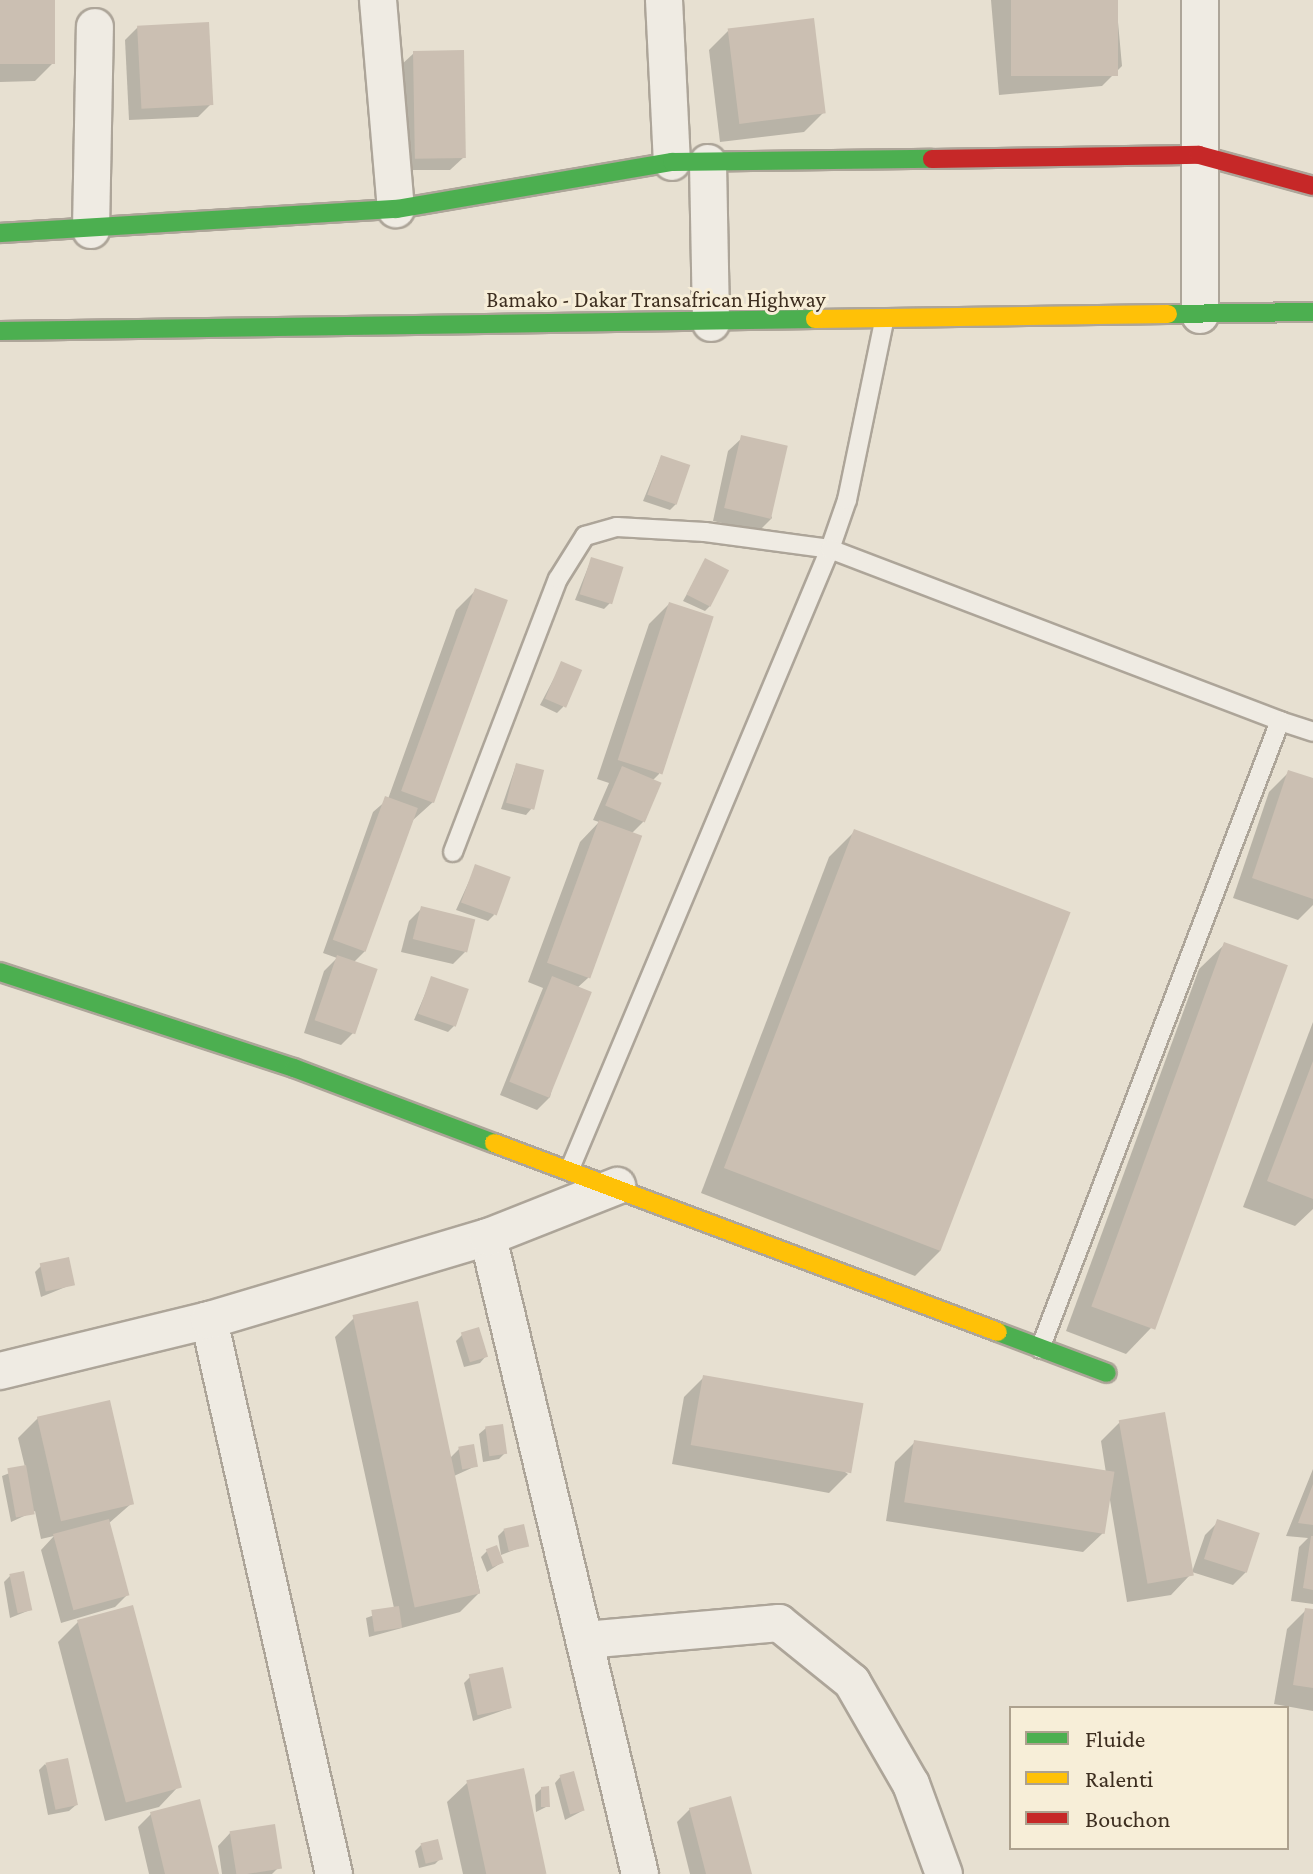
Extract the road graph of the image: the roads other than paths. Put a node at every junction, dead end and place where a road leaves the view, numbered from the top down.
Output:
1 (378, 0) edge
2 (664, 0) edge
3 (1200, 0) edge
4 (95, 27) dead end
5 (1199, 155) junction
6 (672, 162) junction
7 (708, 163) junction
8 (1313, 186) edge
9 (396, 209) junction
10 (91, 230) junction
11 (0, 233) edge
12 (1313, 312) edge
13 (1200, 315) junction
14 (884, 322) junction
15 (711, 323) junction
16 (0, 331) edge
17 (830, 549) junction
18 (1280, 721) junction
19 (1313, 732) edge
20 (453, 852) dead end
21 (0, 972) edge
22 (569, 1171) junction
23 (617, 1186) junction
24 (488, 1237) junction
25 (209, 1320) junction
26 (1040, 1349) junction
27 (0, 1371) edge
28 (1107, 1373) dead end
29 (585, 1640) junction
30 (334, 1874) edge
31 (640, 1874) edge
32 (944, 1874) edge

1 - 9 street
2 - 6 street
3 - 5 street
4 - 10 street
5 - 7 main road
5 - 8 main road
5 - 13 street
6 - 7 main road
6 - 9 main road
7 - 15 street
9 - 10 main road
10 - 11 main road
12 - 13 main road, Bamako - Dakar Transafrican Highway
13 - 14 main road, Bamako - Dakar Transafrican Highway
14 - 15 main road, Bamako - Dakar Transafrican Highway
14 - 17 lane
15 - 16 main road, Bamako - Dakar Transafrican Highway
17 - 18 lane
17 - 20 lane
17 - 22 lane
18 - 19 lane
18 - 26 lane
21 - 22 main road
22 - 23 main road
23 - 24 street
23 - 26 main road
24 - 25 street
24 - 29 street
25 - 27 street
25 - 30 street
26 - 28 main road
29 - 31 street
29 - 32 street

